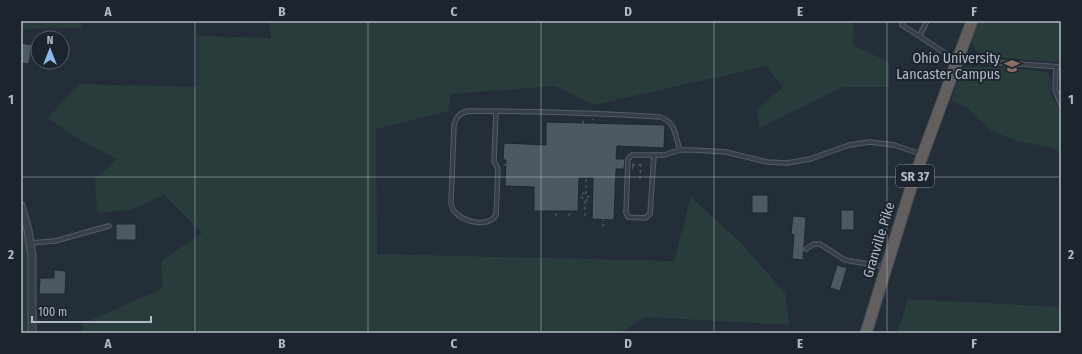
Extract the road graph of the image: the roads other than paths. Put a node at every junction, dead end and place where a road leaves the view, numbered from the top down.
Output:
1 (904, 21) edge
2 (927, 21) edge
3 (972, 21) edge
4 (920, 35) junction
5 (958, 57) junction
6 (1061, 67) edge
7 (1056, 68) junction
8 (1061, 106) edge
9 (496, 111) junction
10 (680, 150) junction
11 (654, 155) junction
12 (922, 155) junction
13 (21, 206) edge
14 (109, 226) dead end
15 (31, 243) junction
16 (806, 249) dead end
17 (886, 267) junction
18 (32, 333) edge
19 (866, 333) edge

1 - 4 lane
2 - 4 lane
3 - 5 highway, Granville Pike / SR 37
4 - 5 lane
5 - 7 lane
5 - 12 highway, Granville Pike / SR 37
6 - 7 lane
7 - 8 lane
9 - 9 lane
9 - 10 lane
10 - 11 lane
10 - 12 lane
11 - 11 lane
12 - 17 highway, Granville Pike / SR 37
13 - 15 street
14 - 15 lane
15 - 18 street
16 - 17 lane
17 - 19 highway, Granville Pike / SR 37

